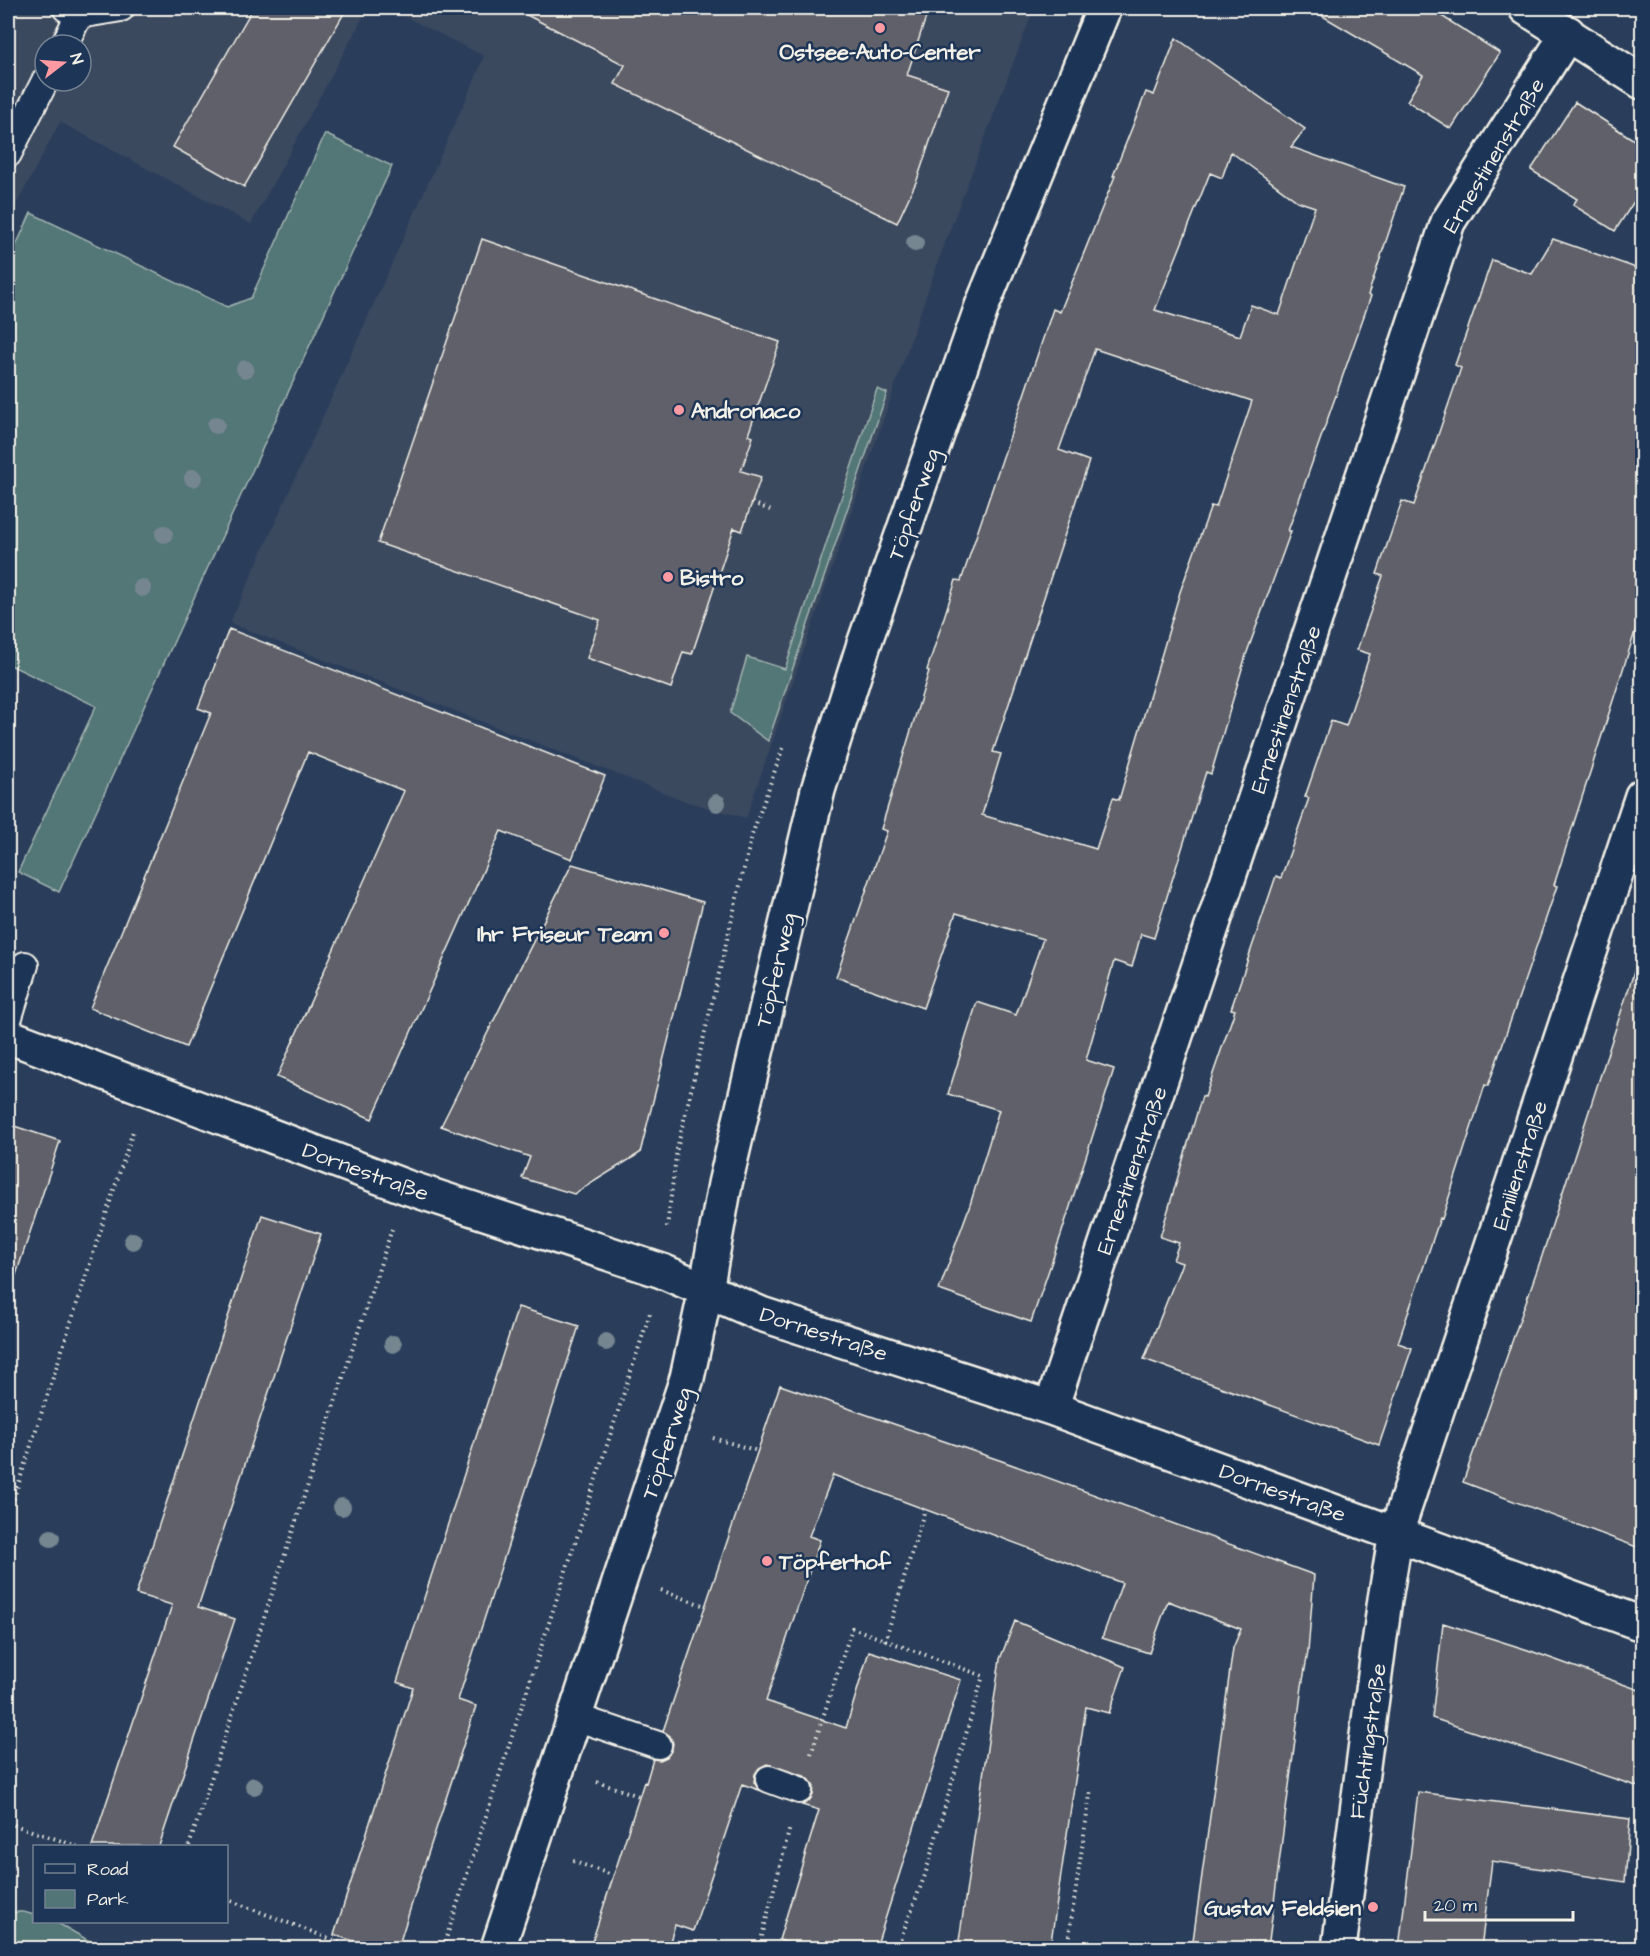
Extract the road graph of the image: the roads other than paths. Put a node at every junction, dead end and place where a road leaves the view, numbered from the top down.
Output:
1 (122, 8) edge
2 (1104, 8) edge
3 (1526, 8) edge
4 (73, 11) edge
5 (67, 33) edge
6 (1568, 33) junction
7 (1642, 82) edge
8 (39, 93) edge
9 (8, 154) edge
10 (1642, 796) edge
11 (25, 964) dead end
12 (8, 1020) edge
13 (8, 1035) edge
14 (706, 1290) junction
15 (1051, 1408) junction
16 (1396, 1533) junction
17 (1642, 1624) edge
18 (575, 1717) junction
19 (658, 1745) dead end
20 (769, 1779) dead end
21 (799, 1790) road end
22 (498, 1948) edge
23 (1339, 1948) edge

1 - 4 lane
2 - 14 street, Töpferweg
3 - 6 street
4 - 5 lane
6 - 7 street
6 - 15 street, Ernestinenstraße
8 - 9 lane
10 - 16 street, Emilienstraße
11 - 12 lane
13 - 14 street, Dornestraße
14 - 15 street, Dornestraße
14 - 18 street, Töpferweg
15 - 16 street, Dornestraße
16 - 17 street, Dornestraße
16 - 23 street, Füchtingstraße
18 - 19 lane
18 - 22 street, Töpferweg
20 - 21 lane

